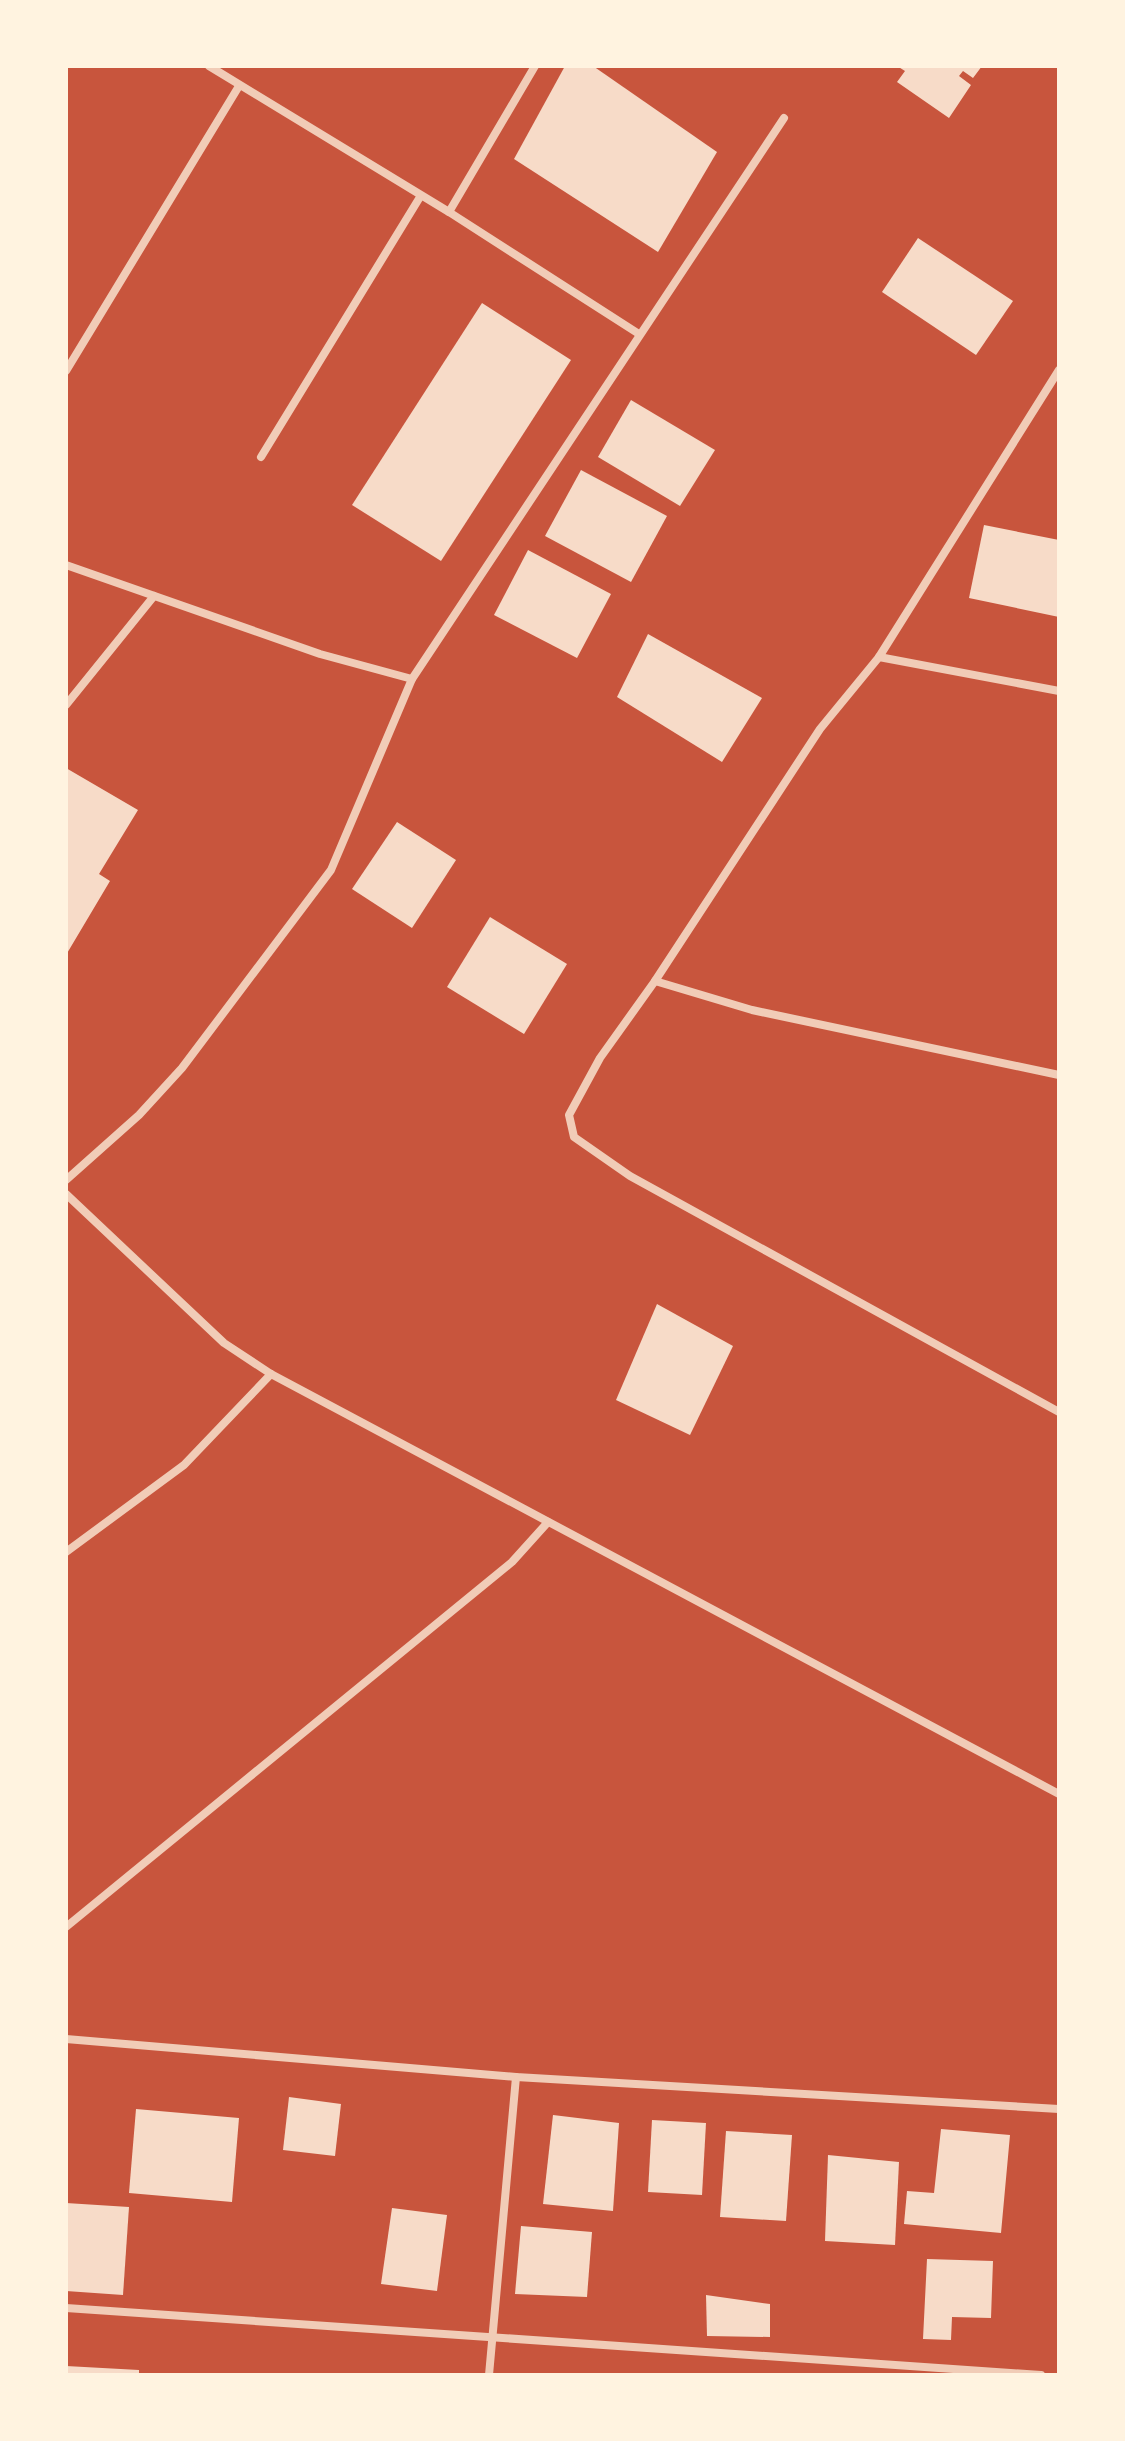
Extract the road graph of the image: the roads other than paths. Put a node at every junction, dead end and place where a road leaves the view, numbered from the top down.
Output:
1 (209, 66) edge
2 (535, 66) edge
3 (239, 86) junction
4 (784, 118) dead end
5 (420, 197) junction
6 (449, 212) junction
7 (639, 334) junction
8 (1059, 370) edge
9 (66, 371) edge
10 (261, 457) dead end
11 (66, 565) edge
12 (154, 596) junction
13 (879, 657) junction
14 (412, 679) junction
15 (1059, 691) edge
16 (66, 705) edge
17 (655, 981) junction
18 (1059, 1075) edge
19 (66, 1180) edge
20 (66, 1194) edge
21 (271, 1374) junction
22 (1059, 1412) edge
23 (548, 1522) junction
24 (66, 1552) edge
25 (1059, 1794) edge
26 (66, 1927) edge
27 (66, 2039) edge
28 (516, 2077) junction
29 (1059, 2109) edge
30 (66, 2308) edge
31 (494, 2338) junction
32 (489, 2375) edge
33 (1041, 2375) edge

1 - 3 street
2 - 6 street
3 - 5 street
3 - 9 street
4 - 7 street
5 - 6 street
5 - 10 street
6 - 7 street
7 - 14 street
8 - 13 street
11 - 12 street
12 - 14 street
12 - 16 street
13 - 15 street
13 - 17 street
14 - 19 street
17 - 18 street
17 - 22 street
20 - 21 street
21 - 23 street
21 - 24 street
23 - 25 street
23 - 26 street
27 - 28 street
28 - 29 street
28 - 31 street
30 - 31 street
31 - 32 street
31 - 33 street

